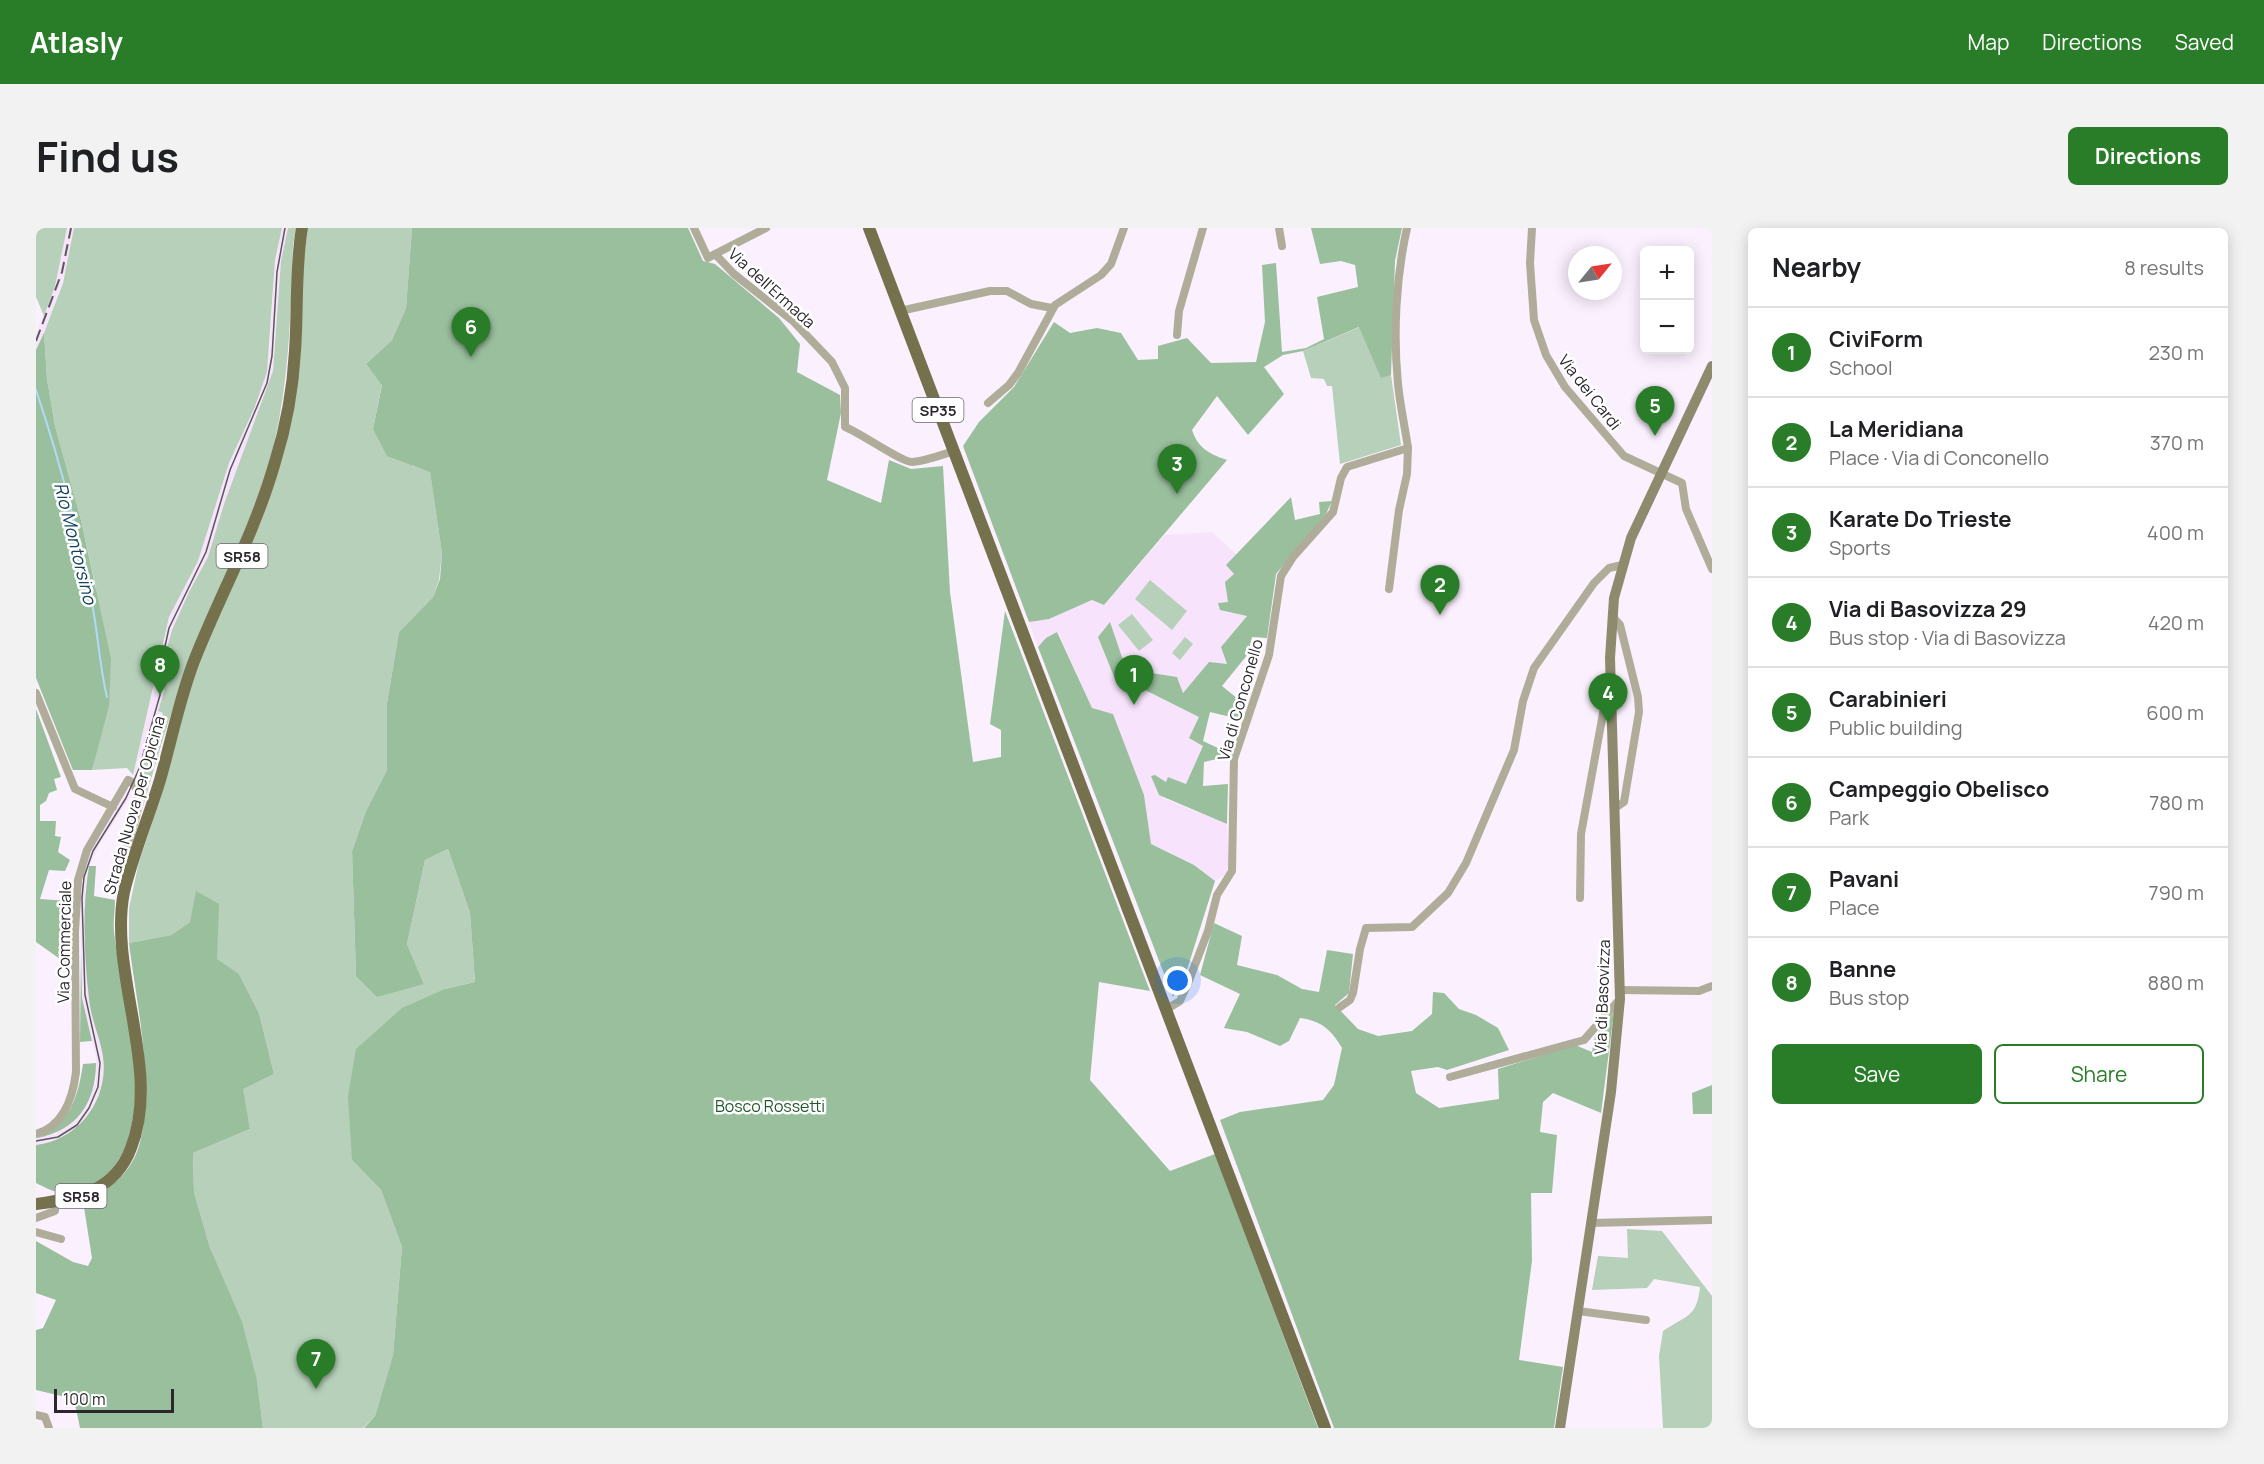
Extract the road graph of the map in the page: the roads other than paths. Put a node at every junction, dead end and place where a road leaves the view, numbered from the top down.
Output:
1 (302, 228) edge
2 (694, 228) edge
3 (766, 228) edge
4 (869, 228) edge
5 (1124, 228) edge
6 (1203, 228) edge
7 (1279, 228) edge
8 (1407, 228) edge
9 (1532, 228) edge
10 (1282, 246) dead end
11 (715, 254) junction
12 (1052, 308) junction
13 (900, 311) junction
14 (1177, 335) dead end
15 (1712, 366) edge
16 (988, 403) dead end
17 (1408, 448) junction
18 (954, 451) junction
19 (1662, 474) junction
20 (1622, 565) junction
21 (1712, 569) edge
22 (1389, 589) dead end
23 (1611, 615) junction
24 (36, 693) edge
25 (1612, 702) junction
26 (113, 807) junction
27 (1616, 808) junction
28 (130, 873) junction
29 (1580, 898) dead end
30 (1712, 986) edge
31 (1620, 994) junction
32 (1340, 1007) dead end
33 (1167, 1010) junction
34 (1450, 1077) dead end
35 (36, 1134) edge
36 (55, 1202) junction
37 (36, 1204) edge
38 (36, 1218) edge
39 (1712, 1220) edge
40 (1591, 1222) junction
41 (36, 1232) edge
42 (61, 1239) dead end
43 (1578, 1311) junction
44 (1646, 1320) dead end
45 (36, 1415) edge
46 (49, 1428) edge
47 (1325, 1428) edge
48 (1560, 1428) edge

1 - 28 main road, Strada Nuova per Opicina / SR58
2 - 11 street, Via dell'Ermada
3 - 11 street, Via dell'Ermada
4 - 13 main road, SP35
5 - 12 street
6 - 14 street
7 - 10 street
8 - 17 street
9 - 19 street, Via dei Cardi
11 - 18 street, Via dell'Ermada
12 - 13 street
12 - 16 street
13 - 18 main road, SP35
15 - 19 main road, Via di Basovizza
17 - 22 street
17 - 33 street, Via di Conconello
18 - 33 main road, SP35
19 - 20 main road, Via di Basovizza
19 - 21 street, Via dei Cardi
20 - 23 main road, Via di Basovizza
20 - 32 street
23 - 25 main road, Via di Basovizza
23 - 27 street
24 - 26 street
25 - 27 main road, Via di Basovizza
25 - 29 street
26 - 28 street, Via Commerciale
26 - 35 street, Via Commerciale
27 - 31 main road, Via di Basovizza
28 - 36 main road, Strada Nuova per Opicina / SR58
30 - 31 street
31 - 34 street
31 - 40 main road, Via di Basovizza
33 - 47 main road, SP35
36 - 37 main road, Strada Nuova per Opicina / SR58
36 - 38 street
39 - 40 street
40 - 43 main road, Via di Basovizza
41 - 42 street
43 - 44 street
43 - 48 main road, Via di Basovizza
45 - 46 street

